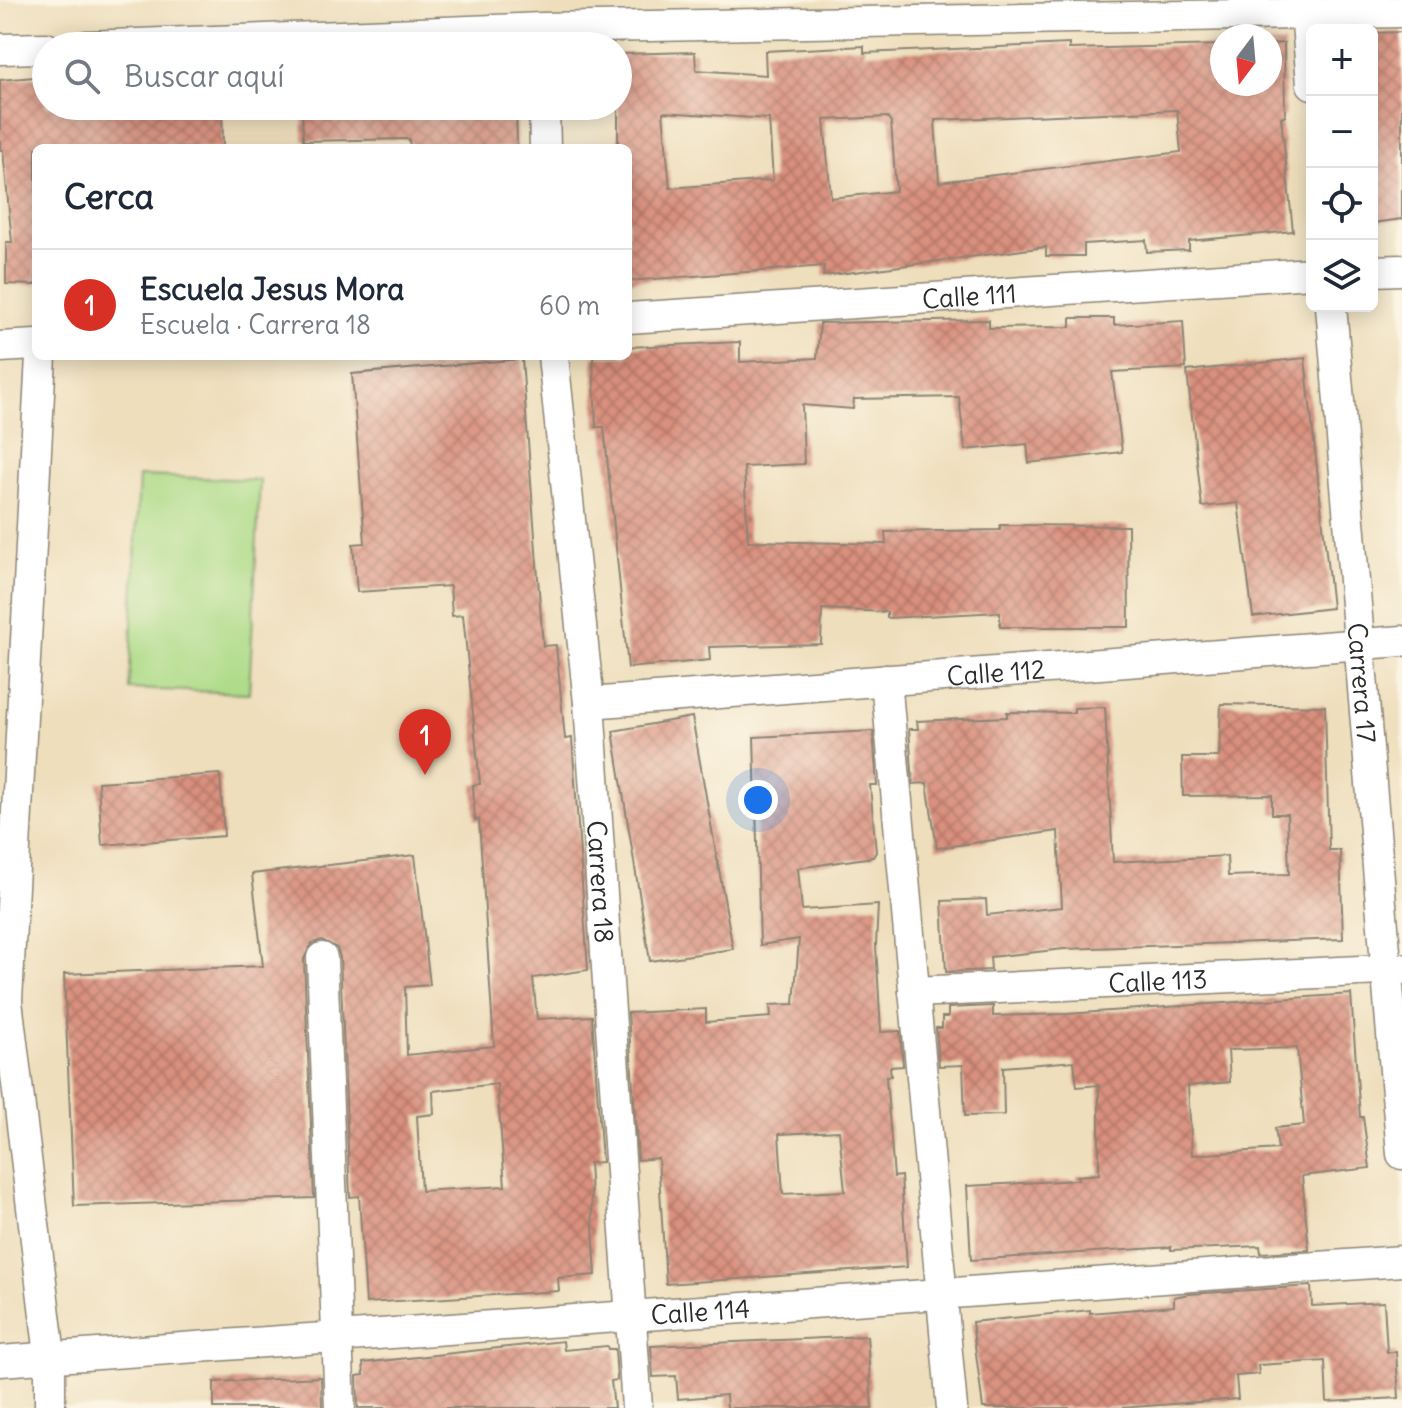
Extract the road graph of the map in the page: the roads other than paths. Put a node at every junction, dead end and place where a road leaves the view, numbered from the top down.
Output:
1 (1306, 7) edge
2 (1402, 12) edge
3 (541, 25) edge
4 (389, 32) edge
5 (32, 48) edge
6 (0, 49) edge
7 (544, 120) edge
8 (545, 144) edge
9 (1402, 270) edge
10 (1378, 271) edge
11 (1306, 273) edge
12 (1331, 312) edge
13 (632, 318) edge
14 (32, 345) edge
15 (0, 347) edge
16 (41, 360) edge
17 (553, 360) edge
18 (1402, 641) edge
19 (1359, 644) junction
20 (886, 680) junction
21 (589, 703) junction
22 (10, 760) edge
23 (322, 958) dead end
24 (1394, 969) edge
25 (914, 992) junction
26 (7, 1061) edge
27 (1402, 1154) edge
28 (1402, 1261) edge
29 (942, 1294) junction
30 (631, 1315) junction
31 (337, 1336) junction
32 (50, 1356) junction
33 (0, 1361) edge
34 (50, 1408) edge
35 (340, 1408) edge
36 (637, 1408) edge
37 (952, 1408) edge

1 - 2 street
1 - 3 street
3 - 4 street
5 - 6 street
7 - 8 street
9 - 10 street
11 - 13 street, Calle 111
12 - 19 street, Carrera 17
14 - 15 street
16 - 22 street
17 - 21 street, Carrera 18
18 - 19 street, Calle 112
19 - 20 street, Calle 112
19 - 24 street, Carrera 17
20 - 21 street, Calle 112
20 - 25 street
21 - 30 street, Carrera 18
22 - 26 street
23 - 31 street
24 - 25 street, Calle 113
24 - 27 street, Carrera 17
25 - 29 street
26 - 32 street
28 - 29 street, Calle 114
29 - 30 street, Calle 114
29 - 37 street
30 - 31 street, Calle 114
30 - 36 street, Carrera 18
31 - 32 street, Calle 114
31 - 35 street
32 - 33 street, Calle 114
32 - 34 street

